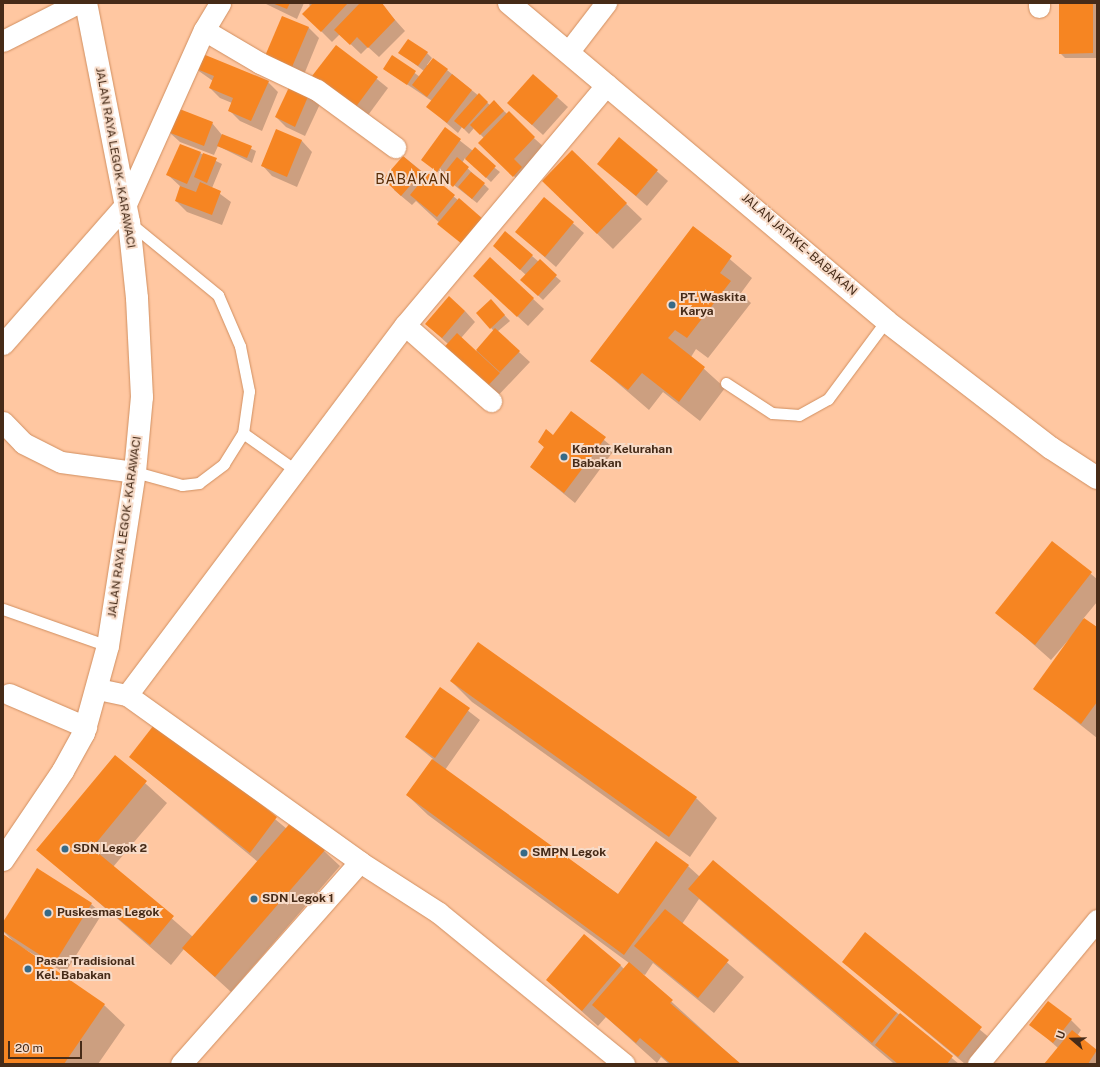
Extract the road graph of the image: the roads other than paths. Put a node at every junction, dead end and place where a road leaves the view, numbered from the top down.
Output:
1 (78, 3) edge
2 (86, 3) edge
3 (220, 3) edge
4 (510, 3) edge
5 (606, 3) edge
6 (204, 30) junction
7 (3, 41) edge
8 (569, 51) junction
9 (607, 84) junction
10 (395, 147) dead end
11 (127, 213) junction
12 (886, 321) junction
13 (405, 325) junction
14 (5, 339) edge
15 (726, 383) dead end
16 (491, 401) dead end
17 (3, 422) edge
18 (243, 433) junction
19 (295, 470) junction
20 (135, 472) junction
21 (1097, 478) edge
22 (3, 609) edge
23 (108, 646) junction
24 (98, 689) junction
25 (9, 694) dead end
26 (128, 695) junction
27 (86, 727) junction
28 (3, 860) edge
29 (360, 862) junction
30 (1097, 920) edge
31 (181, 1064) edge
32 (624, 1064) edge
33 (978, 1064) edge

1 - 7 street
2 - 11 main road, JALAN RAYA LEGOK - KARAWACI
3 - 6 street
4 - 8 main road, JALAN JATAKE - BABAKAN
5 - 8 street
6 - 10 street
6 - 11 street
8 - 9 main road, JALAN JATAKE - BABAKAN
9 - 12 main road, JALAN JATAKE - BABAKAN
9 - 13 street
11 - 14 street
11 - 18 lane
11 - 20 main road, JALAN RAYA LEGOK - KARAWACI
12 - 15 lane
12 - 21 main road, JALAN JATAKE - BABAKAN
13 - 16 street
13 - 19 street
17 - 20 street
18 - 19 lane
18 - 20 lane
19 - 26 street
20 - 23 main road, JALAN RAYA LEGOK - KARAWACI
22 - 23 lane
23 - 24 main road, JALAN RAYA LEGOK - KARAWACI
24 - 26 street
24 - 27 main road, JALAN RAYA LEGOK - KARAWACI
25 - 27 street
26 - 29 street
27 - 28 main road, JALAN RAYA LEGOK - KARAWACI
29 - 31 street
29 - 32 street
30 - 33 street

